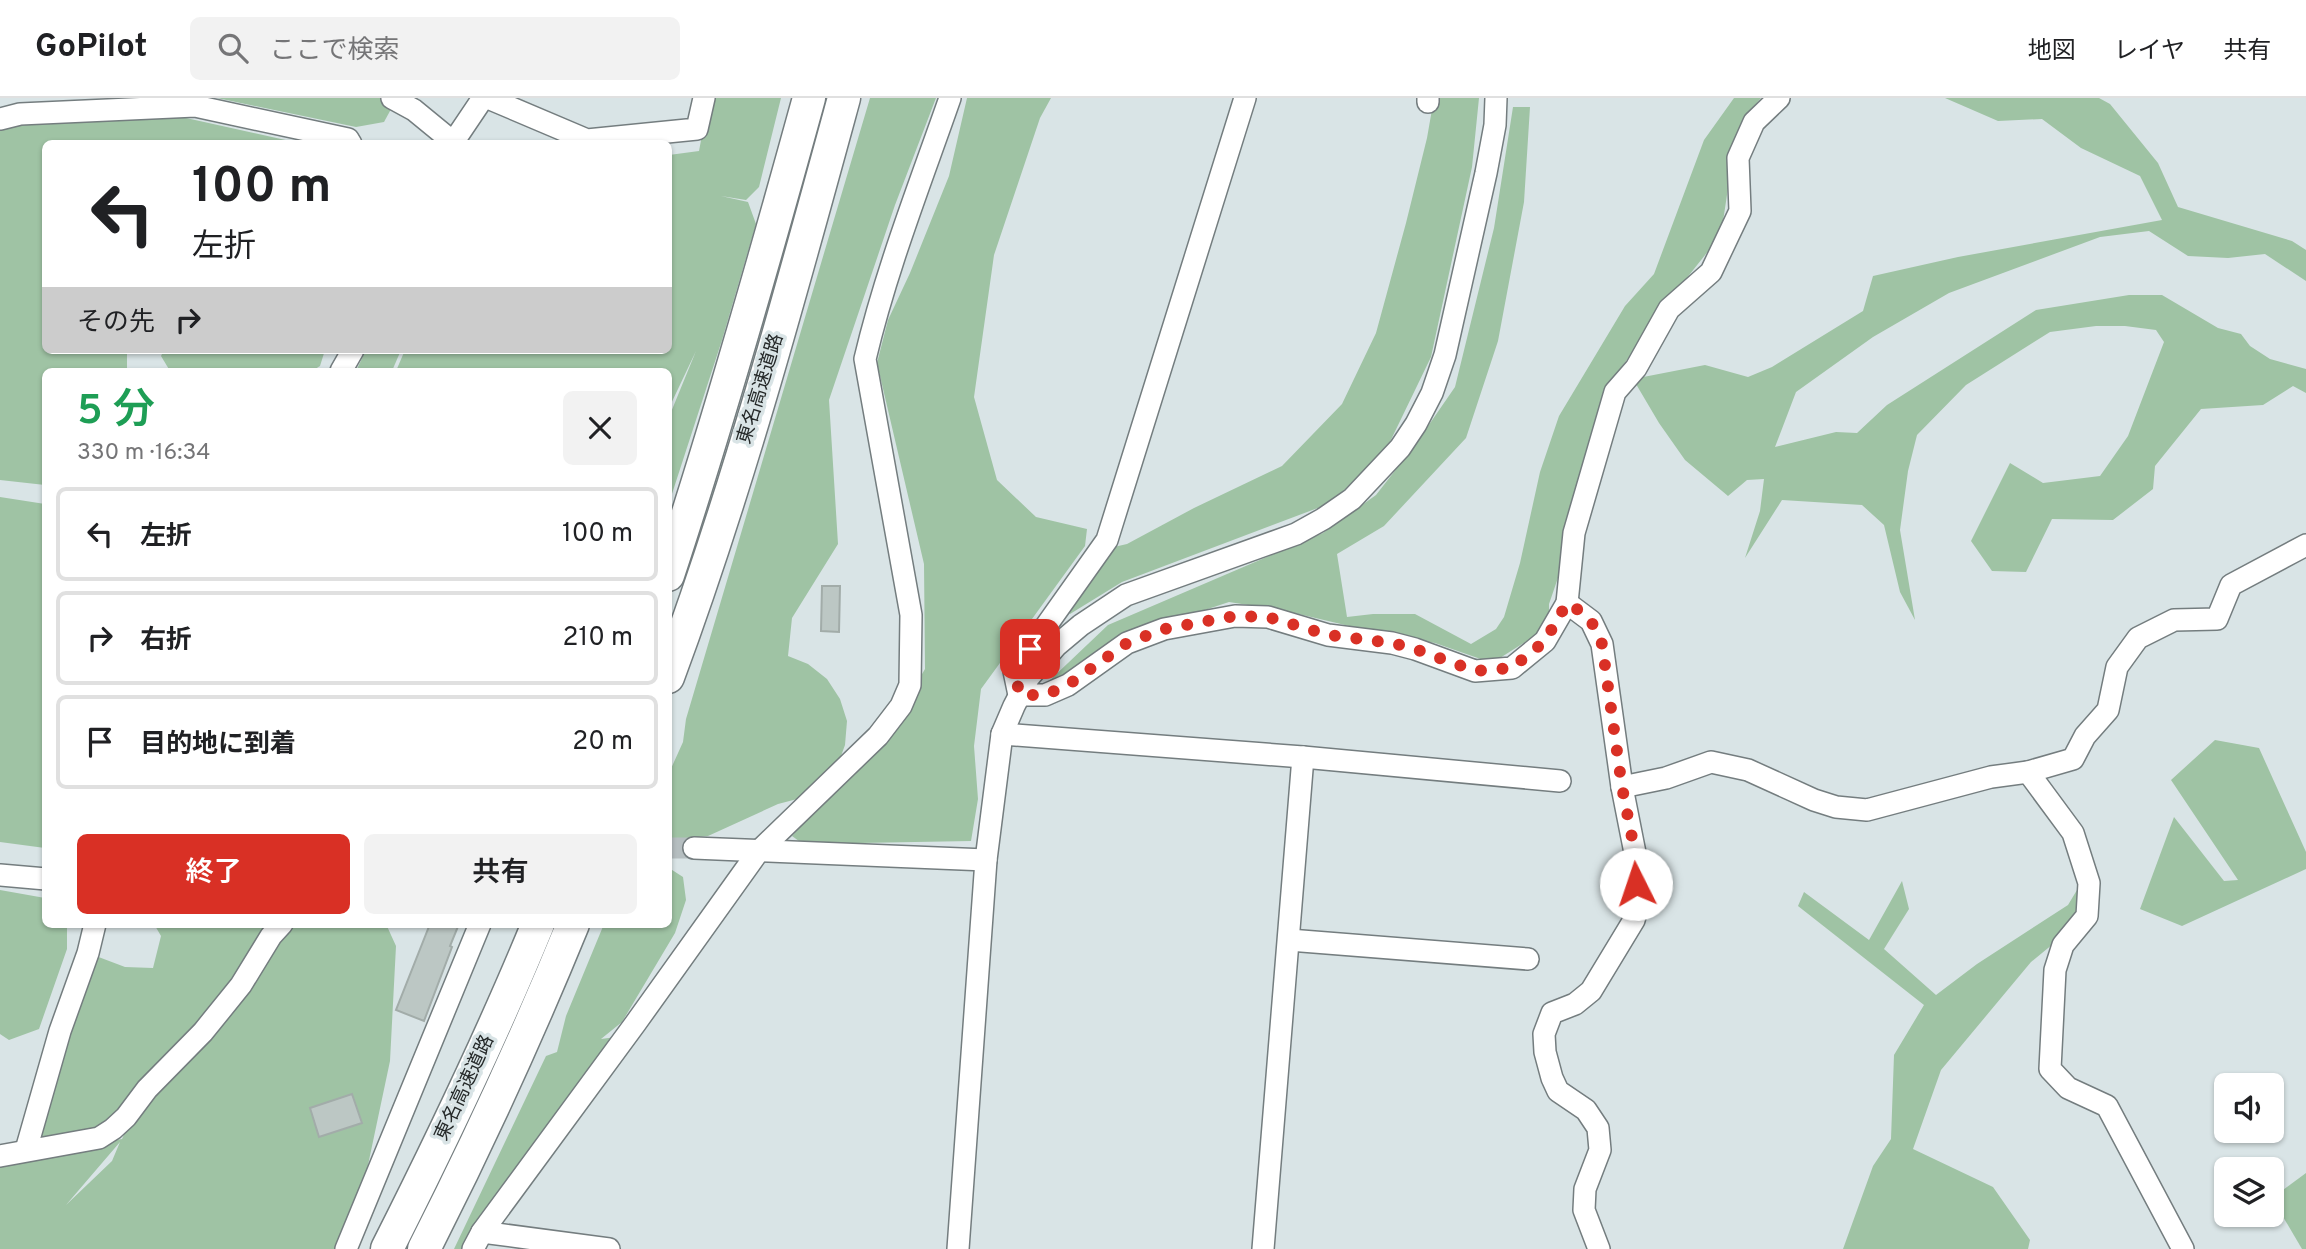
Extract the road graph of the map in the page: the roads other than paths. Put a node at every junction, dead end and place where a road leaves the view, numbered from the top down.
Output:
1 (392, 98) edge
2 (486, 98) edge
3 (704, 98) edge
4 (809, 98) edge
5 (844, 98) edge
6 (950, 98) edge
7 (1245, 98) edge
8 (1496, 98) edge
9 (1779, 98) edge
10 (160, 103) edge
11 (0, 119) edge
12 (349, 140) edge
13 (449, 140) edge
14 (454, 140) edge
15 (2306, 545) edge
16 (672, 563) edge
17 (1567, 603) junction
18 (672, 665) edge
19 (1020, 695) junction
20 (1002, 734) junction
21 (1303, 757) junction
22 (2028, 772) junction
23 (1560, 781) dead end
24 (1622, 787) junction
25 (694, 848) tunnel mouth
26 (758, 852) junction
27 (986, 860) junction
28 (0, 875) edge
29 (42, 879) edge
30 (94, 928) edge
31 (278, 928) edge
32 (478, 928) edge
33 (536, 928) edge
34 (571, 928) edge
35 (1289, 940) junction
36 (1528, 959) dead end
37 (26, 1150) junction
38 (0, 1156) edge
39 (478, 1241) edge
40 (346, 1249) edge
41 (387, 1249) edge
42 (424, 1249) edge
43 (609, 1249) edge
44 (958, 1249) edge
45 (1263, 1249) edge
46 (1599, 1249) edge
47 (2183, 1249) edge

1 - 13 street
2 - 3 street
2 - 14 street
4 - 16 highway, 東名高速道路
5 - 18 highway, 東名高速道路
6 - 26 street
7 - 19 street
8 - 19 street
9 - 17 street
10 - 11 street
10 - 12 street
15 - 22 street
17 - 19 street
17 - 24 street
19 - 20 street
20 - 21 street
20 - 27 street
21 - 23 street
21 - 35 street
22 - 24 street
22 - 47 street
24 - 46 street
25 - 26 street
26 - 27 street
26 - 39 street
27 - 44 street
28 - 29 street
30 - 37 street
31 - 37 street
32 - 40 street
33 - 41 highway, 東名高速道路
34 - 42 highway, 東名高速道路
35 - 36 street
35 - 45 street
37 - 38 street
39 - 43 street

